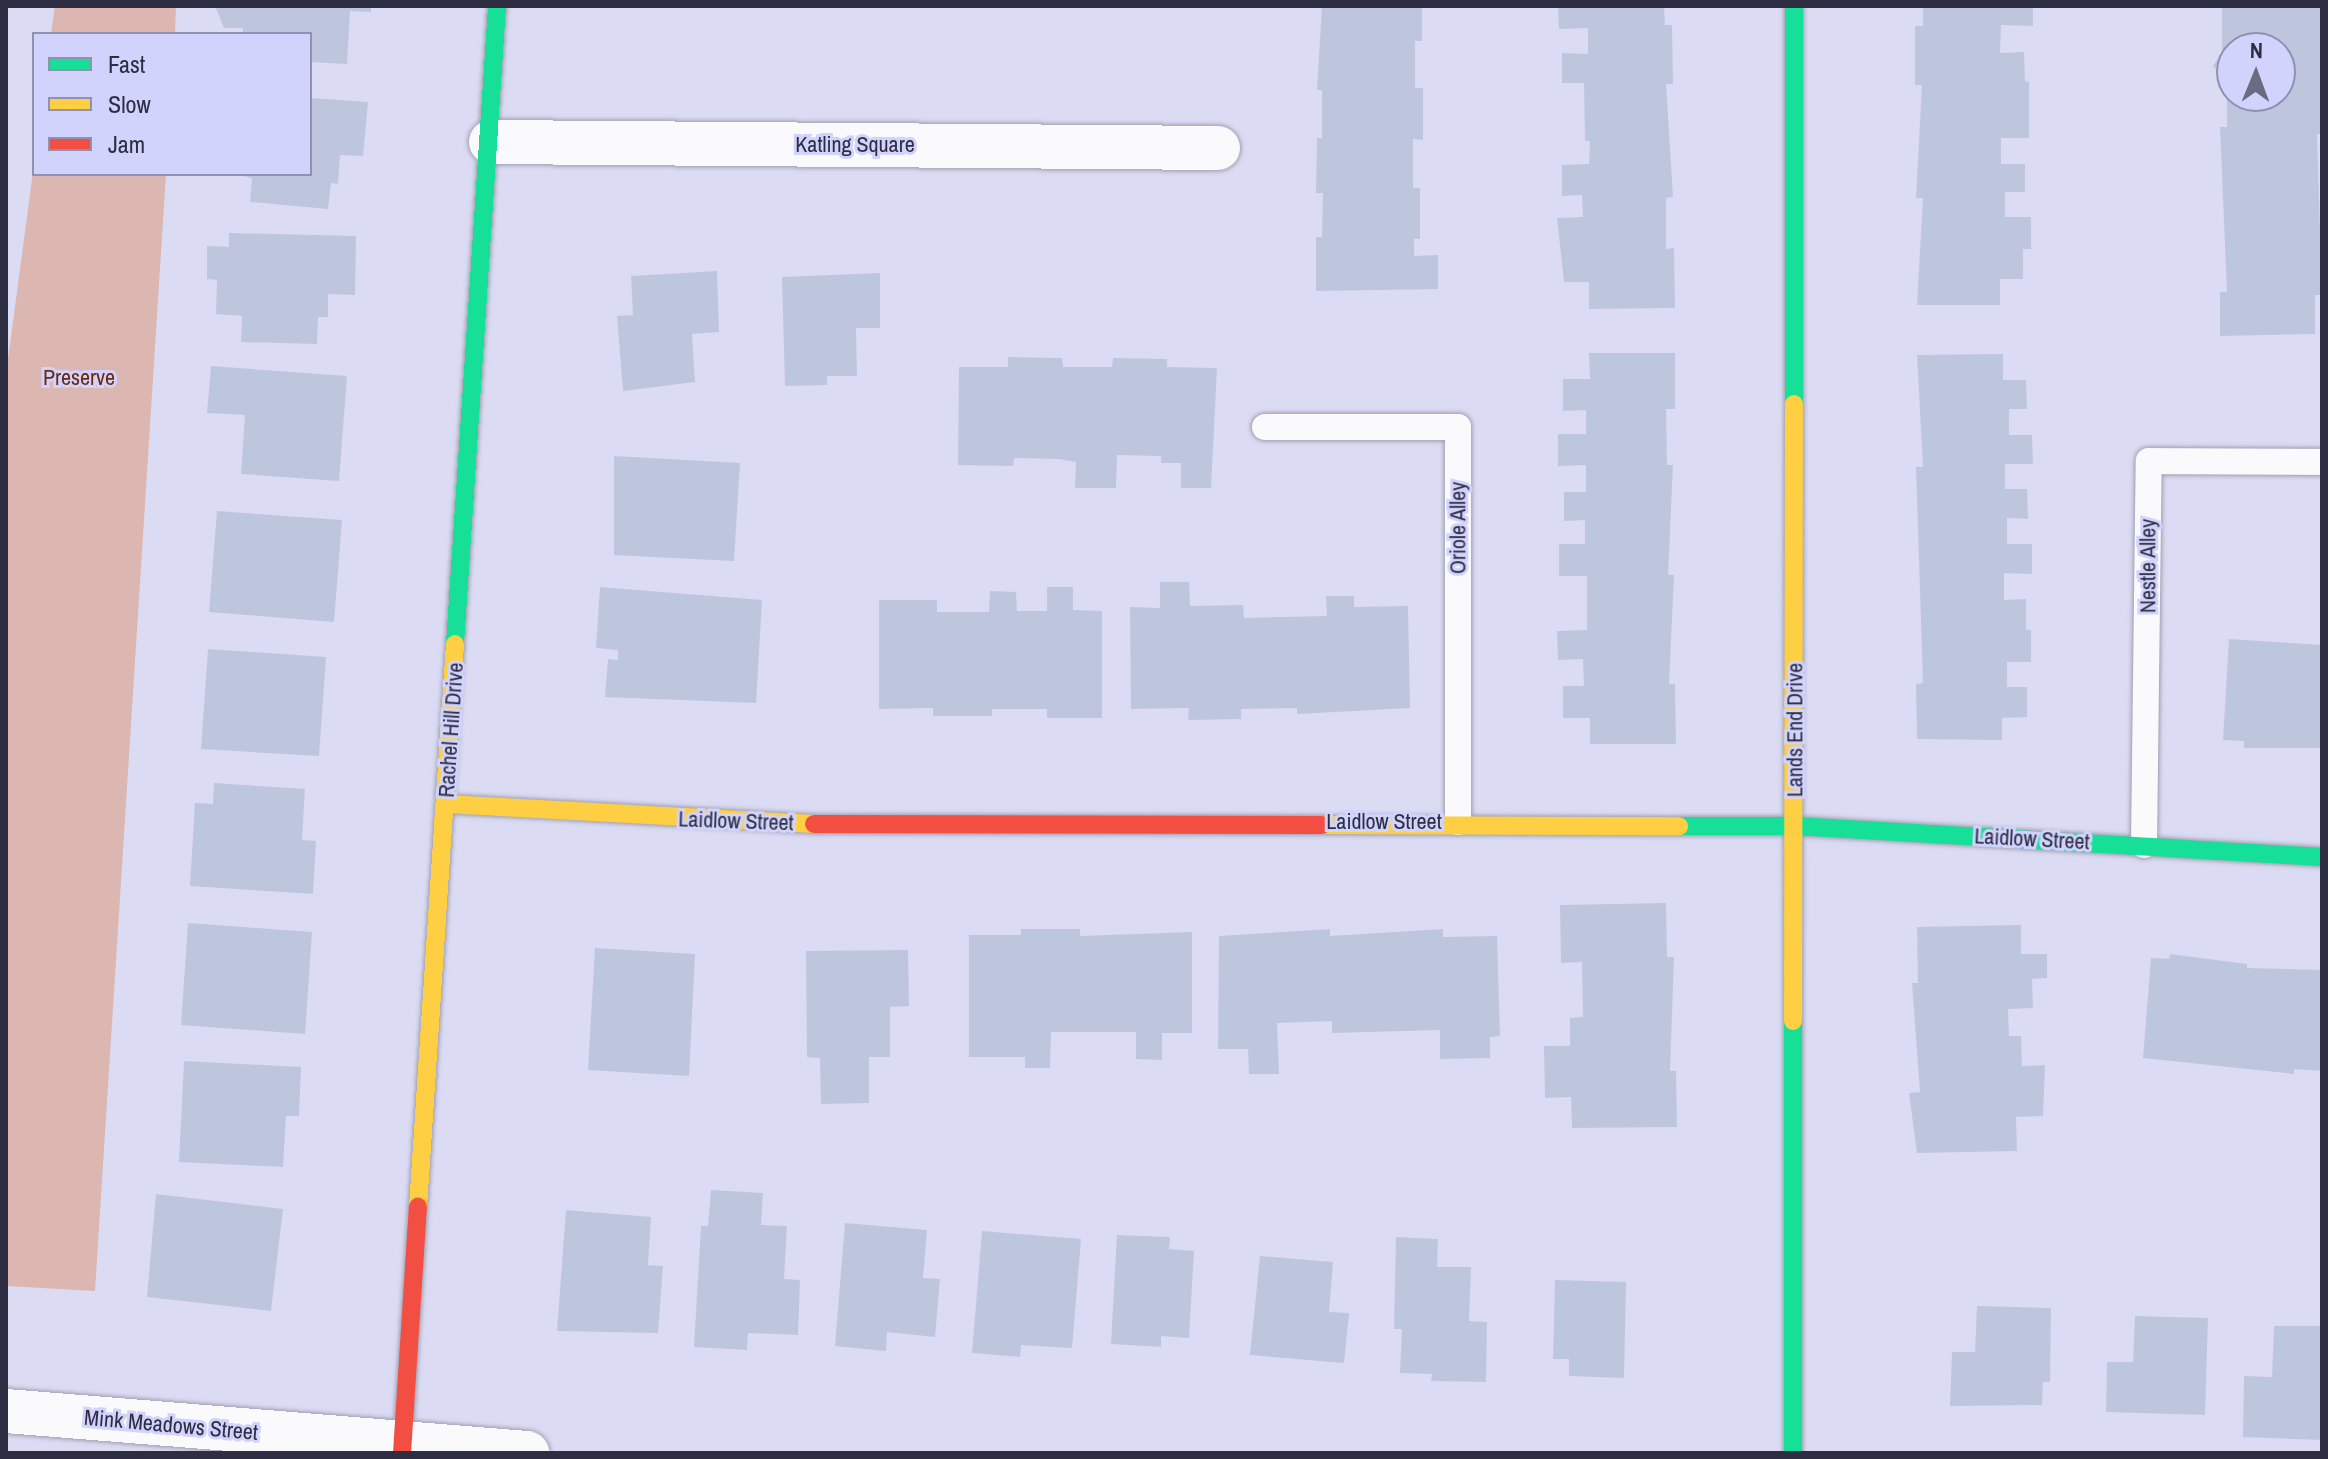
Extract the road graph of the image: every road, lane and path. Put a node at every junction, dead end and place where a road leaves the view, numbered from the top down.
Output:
1 (497, 6) edge
2 (1794, 6) edge
3 (491, 142) junction
4 (1218, 148) dead end
5 (1265, 427) dead end
6 (2322, 462) edge
7 (446, 804) junction
8 (1458, 822) junction
9 (1795, 826) junction
10 (2144, 845) junction
11 (2322, 857) edge
12 (6, 1411) edge
13 (402, 1449) edge
14 (527, 1453) edge
15 (1793, 1453) edge

1 - 3 street, Rachel Hill Drive
2 - 9 street, Lands End Drive
3 - 4 street, Katling Square
3 - 7 street, Rachel Hill Drive
5 - 8 lane, Oriole Alley
6 - 10 lane, Nestle Alley
7 - 8 street, Laidlow Street
7 - 13 street, Rachel Hill Drive
8 - 9 street, Laidlow Street
9 - 10 street, Laidlow Street
9 - 15 street, Lands End Drive
10 - 11 street, Laidlow Street
12 - 13 street, Mink Meadows Street
13 - 14 street, Mink Meadows Street

